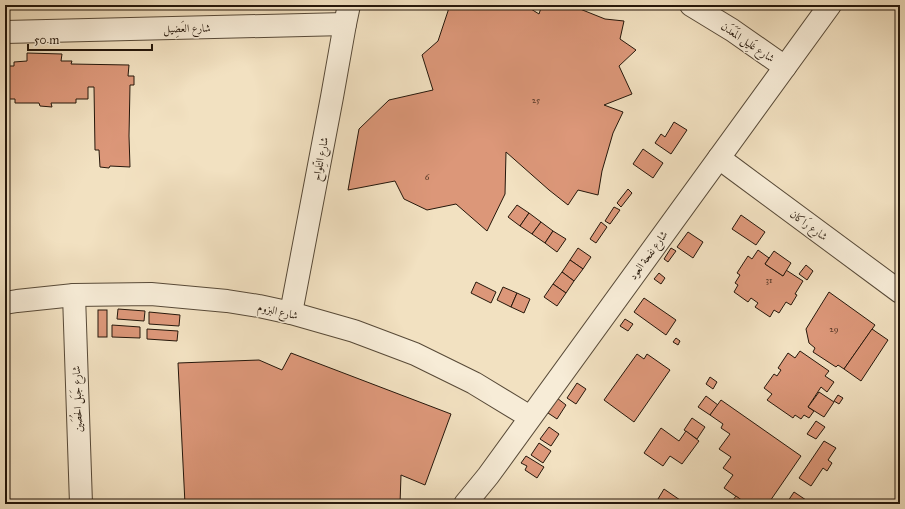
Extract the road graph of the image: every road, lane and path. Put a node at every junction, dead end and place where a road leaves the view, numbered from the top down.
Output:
1 (691, 5) edge
2 (830, 5) edge
3 (347, 14) edge
4 (5, 32) edge
5 (785, 67) junction
6 (719, 158) junction
7 (900, 292) edge
8 (74, 295) junction
9 (5, 303) edge
10 (291, 313) junction
11 (530, 418) junction
12 (81, 504) edge
13 (465, 504) edge

1 - 5 street, شارع غَلِيل المَعَدَن
2 - 5 street, شارع نفحة العود
3 - 4 street, شارع العَضِيل
3 - 10 street, شارع التِّلواح
5 - 6 street, شارع نفحة العود
6 - 7 street, شارع رَاكان
6 - 11 street, شارع نفحة العود
8 - 9 street, شارع البزوم
8 - 10 street, شارع البزوم
8 - 12 street, شارع جَبَل الحُصَين
10 - 11 street, شارع البزوم
11 - 13 street, شارع نفحة العود

